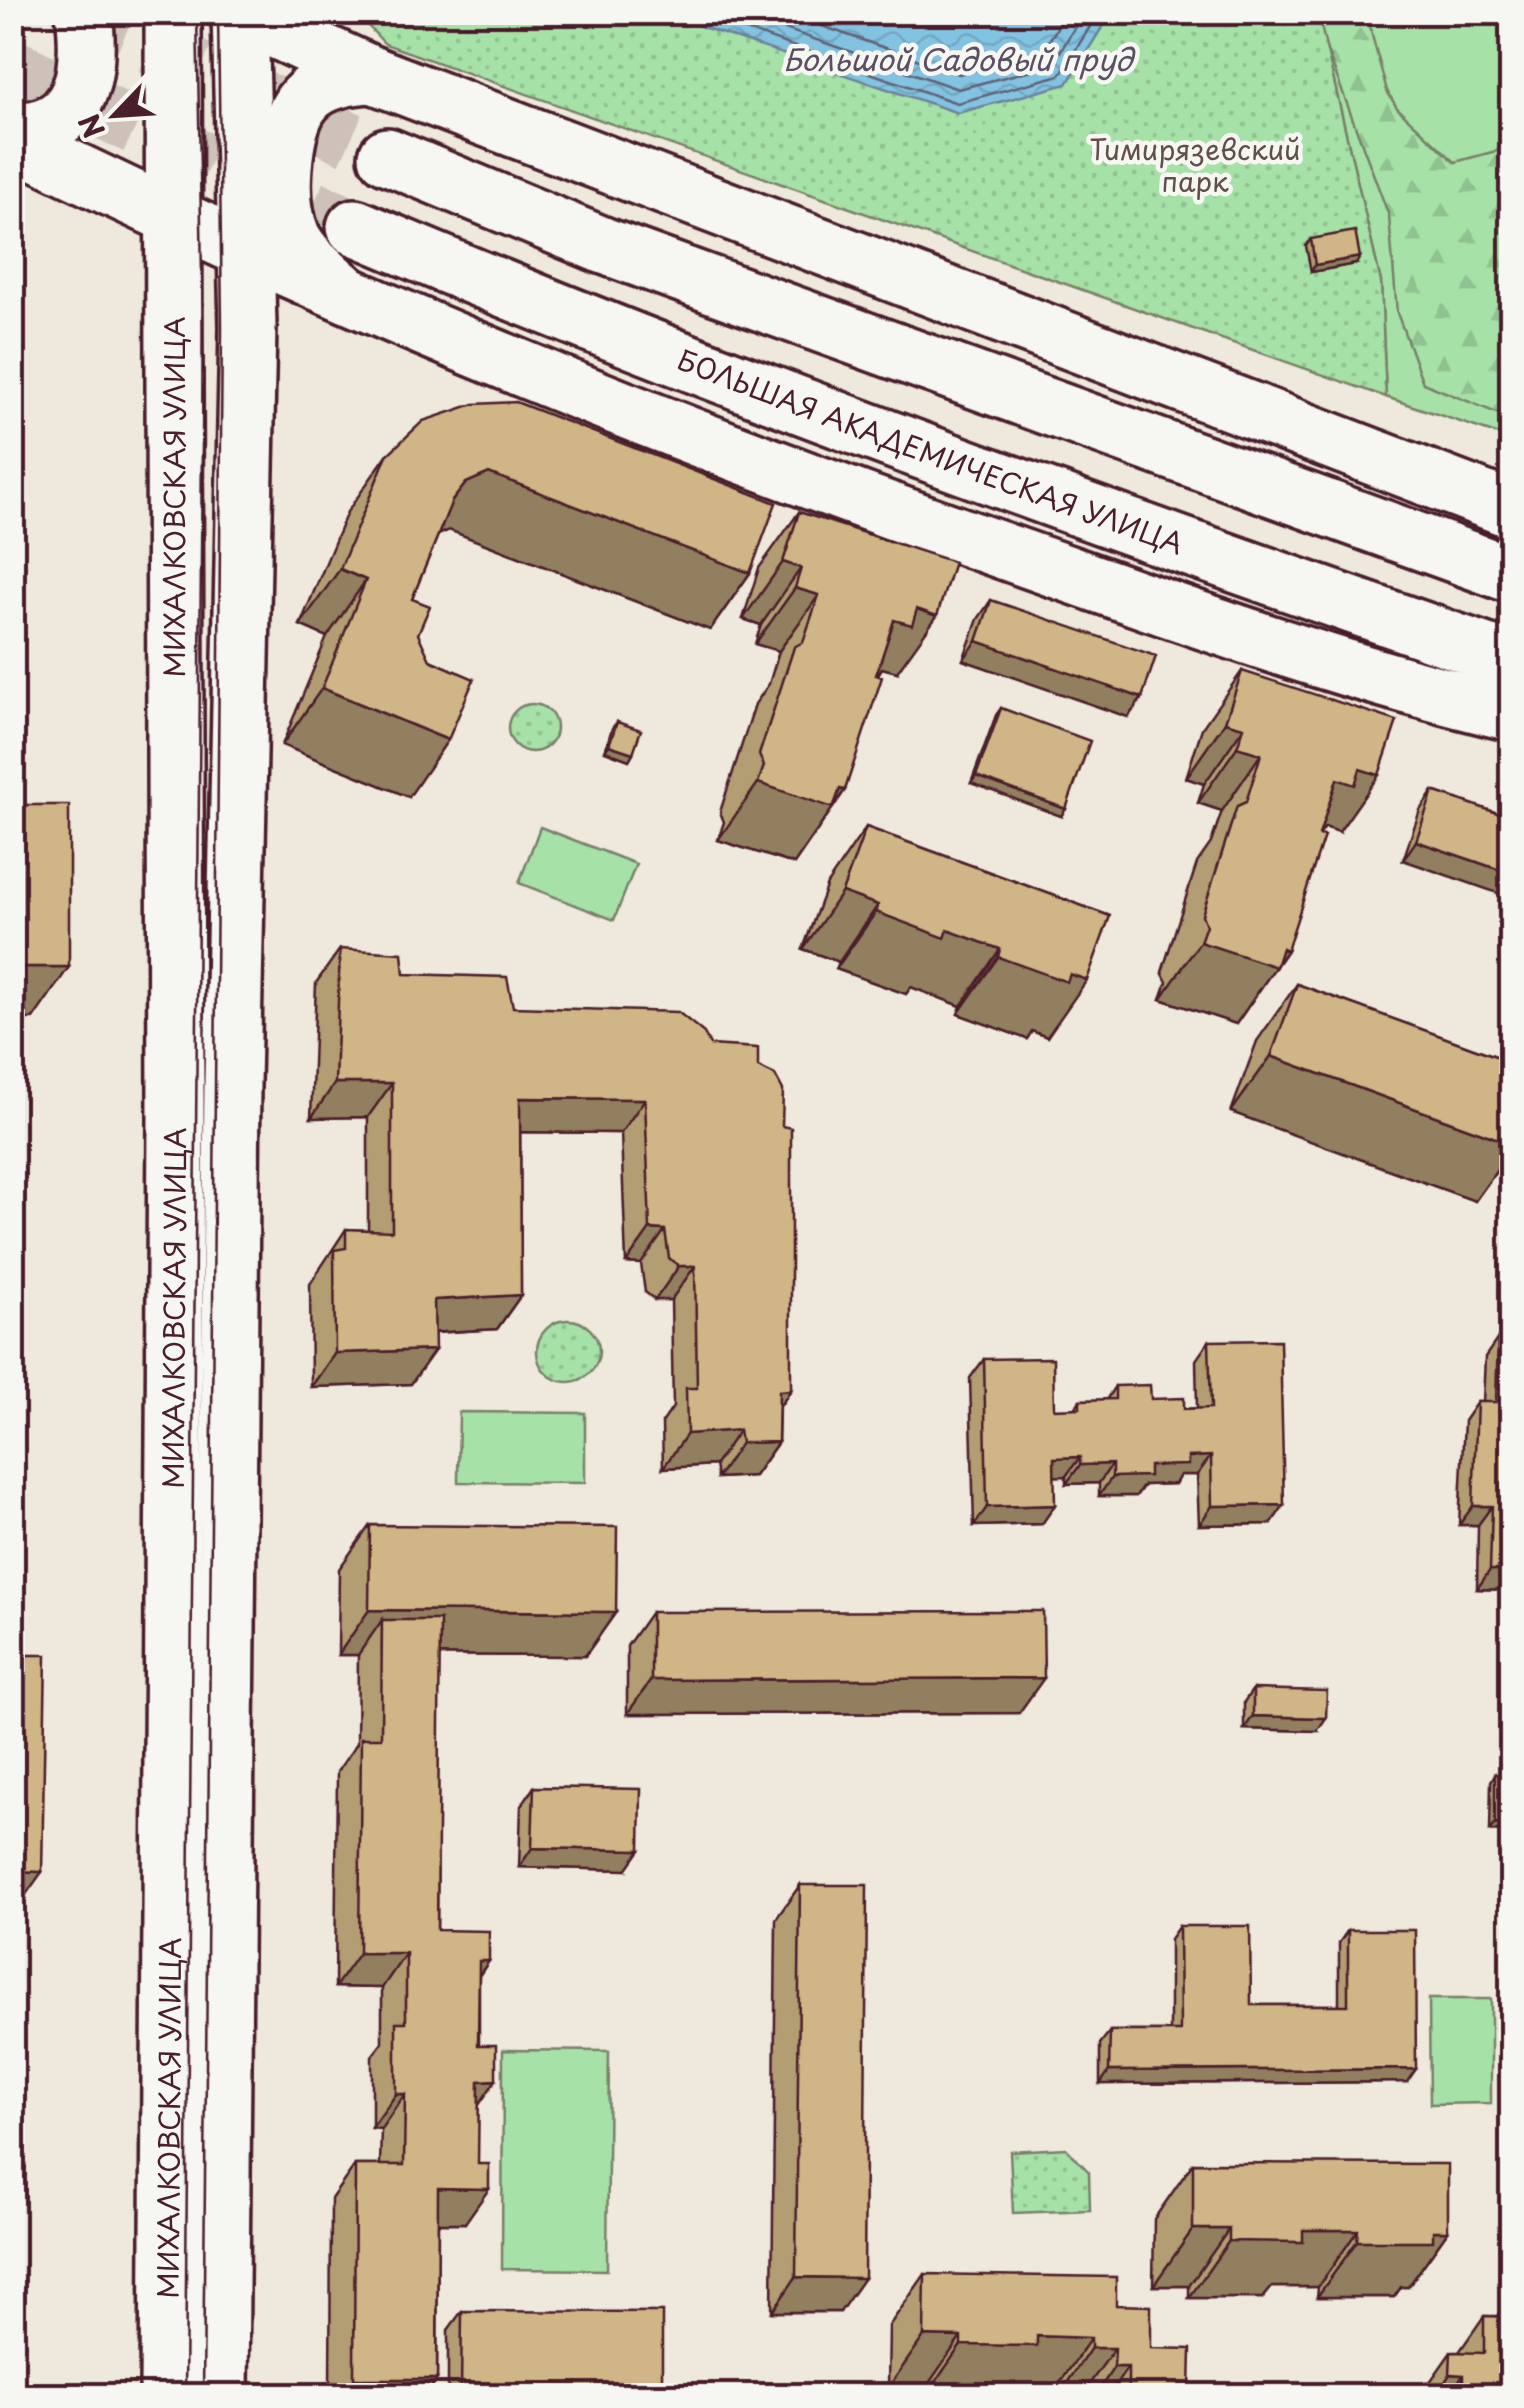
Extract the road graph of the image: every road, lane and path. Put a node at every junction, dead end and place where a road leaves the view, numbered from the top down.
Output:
1 (84, 12) edge
2 (174, 12) edge
3 (239, 13) edge
4 (373, 75) junction
5 (12, 130) edge
6 (12, 140) edge
7 (386, 156) tunnel mouth
8 (174, 219) junction
9 (355, 228) tunnel mouth
10 (246, 250) junction
11 (345, 293) junction
12 (1512, 510) edge
13 (1512, 576) edge
14 (1512, 661) edge
15 (1512, 714) edge
16 (168, 2396) edge
17 (220, 2396) edge

1 - 5 main road
2 - 8 main road, МИХАЛКОВСКАЯ УЛИЦА
3 - 4 main road
3 - 10 main road, МИХАЛКОВСКАЯ УЛИЦА
4 - 11 main road
4 - 12 main road
6 - 8 main road
7 - 13 main road
8 - 10 main road
8 - 16 main road, МИХАЛКОВСКАЯ УЛИЦА
9 - 14 main road, БОЛЬШАЯ АКАДЕМИЧЕСКАЯ УЛИЦА
10 - 11 main road
10 - 17 main road, МИХАЛКОВСКАЯ УЛИЦА
11 - 15 main road

